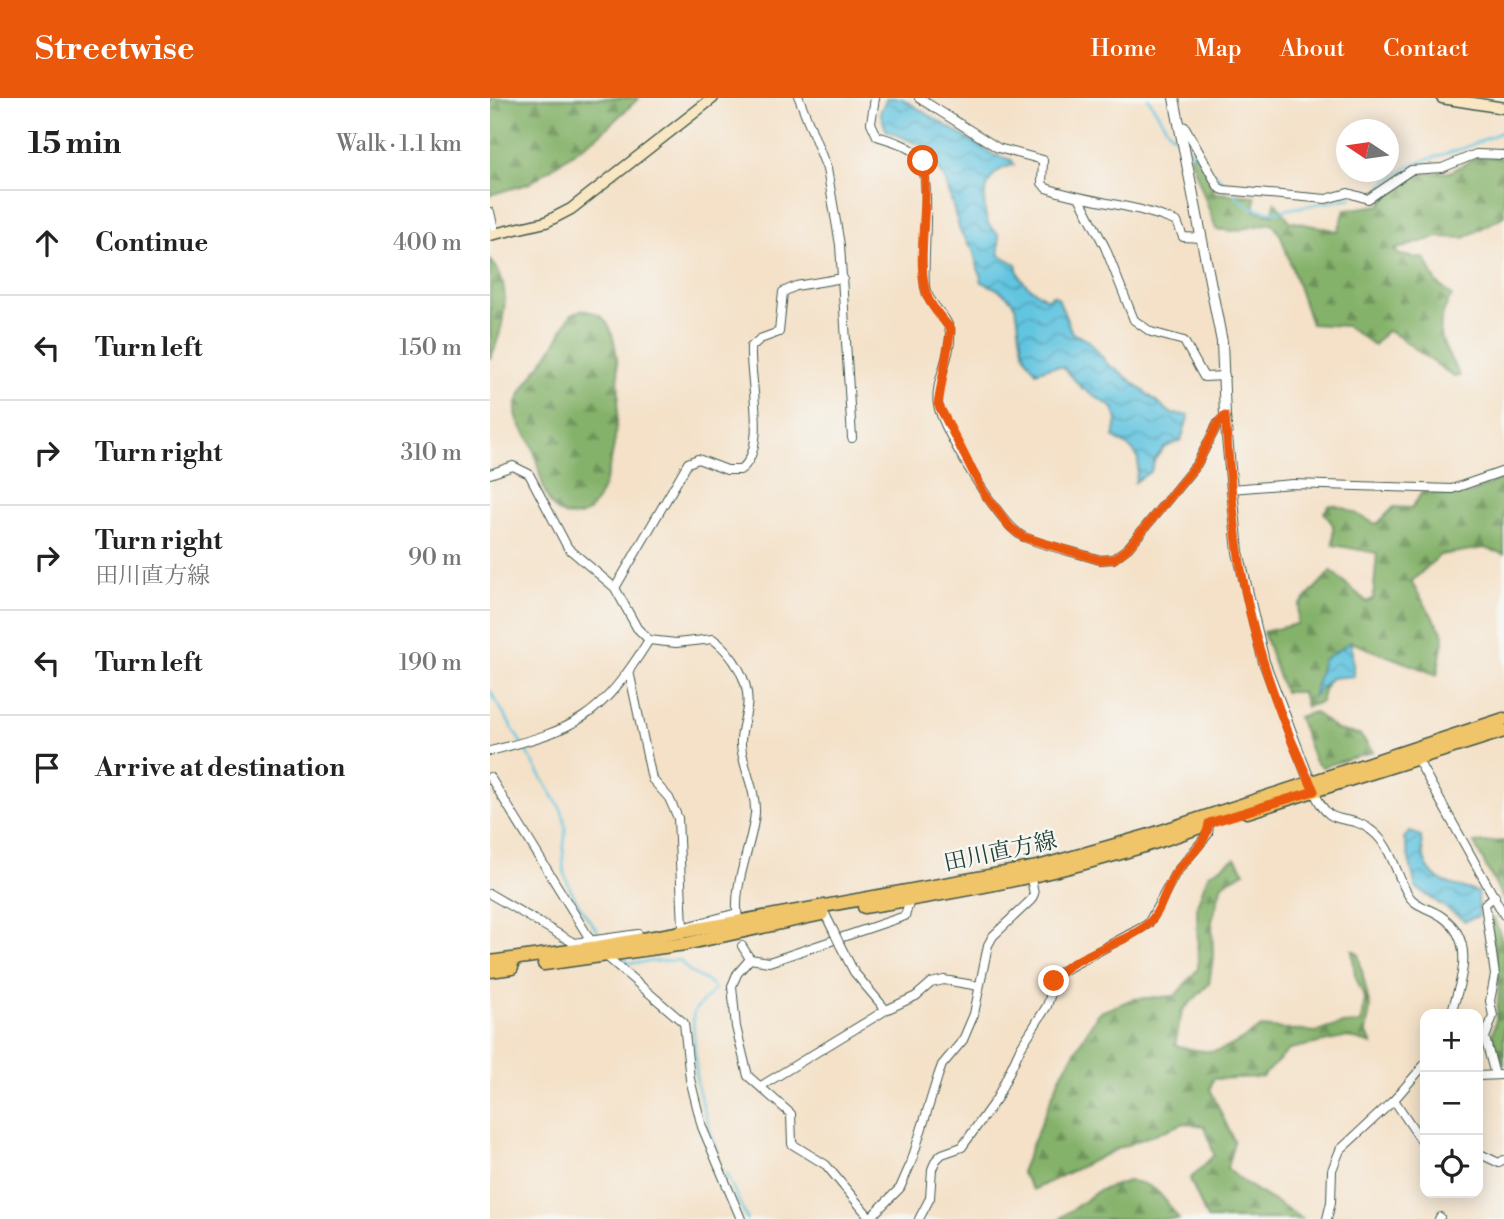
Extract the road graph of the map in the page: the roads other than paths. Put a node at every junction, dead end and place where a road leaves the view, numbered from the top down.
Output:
1 (713, 98) edge
2 (799, 98) edge
3 (875, 98) edge
4 (919, 98) edge
5 (1174, 98) edge
6 (1442, 98) edge
7 (1504, 108) edge
8 (1180, 125) junction
9 (1504, 155) edge
10 (1080, 200) junction
11 (490, 212) edge
12 (492, 235) edge
13 (1202, 238) junction
14 (843, 278) junction
15 (1225, 376) junction
16 (1225, 416) junction
17 (852, 438) dead end
18 (1504, 471) edge
19 (490, 474) edge
20 (1231, 489) junction
21 (615, 588) junction
22 (649, 640) junction
23 (629, 671) junction
24 (1504, 719) edge
25 (1504, 731) edge
26 (490, 751) edge
27 (1416, 757) junction
28 (490, 777) edge
29 (1311, 787) junction
30 (1209, 823) junction
31 (1031, 879) junction
32 (490, 894) edge
33 (1495, 897) junction
34 (910, 900) junction
35 (825, 914) junction
36 (1504, 915) edge
37 (683, 928) junction
38 (591, 941) junction
39 (742, 946) dead end
40 (606, 956) junction
41 (750, 959) junction
42 (490, 962) edge
43 (490, 971) edge
44 (979, 986) junction
45 (1452, 1009) edge
46 (886, 1010) junction
47 (1420, 1070) edge
48 (1483, 1076) edge
49 (761, 1086) junction
50 (1394, 1100) junction
51 (1420, 1139) edge
52 (1483, 1155) edge
53 (1504, 1160) edge
54 (741, 1219) edge
55 (870, 1219) edge
56 (920, 1219) edge
57 (1327, 1219) edge

1 - 12 main road
2 - 14 street
3 - 16 street
4 - 10 street
5 - 8 street
6 - 7 main road
8 - 9 street
8 - 13 street
10 - 13 street
10 - 15 street
11 - 12 street
13 - 15 street
14 - 17 street
14 - 21 street
15 - 16 street
16 - 20 street
18 - 20 street
19 - 21 street
20 - 29 street
21 - 22 street
22 - 23 street
22 - 37 street
23 - 26 street
23 - 37 street
24 - 29 main road, 田川直方線
25 - 27 main road, 田川直方線
27 - 29 main road, 田川直方線
27 - 33 street
28 - 38 street
29 - 30 main road, 田川直方線
29 - 42 main road, 田川直方線
29 - 45 street
30 - 31 main road, 田川直方線
30 - 56 street
31 - 34 main road, 田川直方線
31 - 44 street
32 - 38 street
33 - 36 street
33 - 48 street
34 - 35 main road, 田川直方線
34 - 41 street
35 - 40 main road, 田川直方線
35 - 46 street, bridge
37 - 38 street
39 - 41 street
40 - 43 main road, 田川直方線
40 - 54 street
41 - 49 street
44 - 46 street
44 - 55 street
46 - 49 street
47 - 50 street
49 - 55 street
50 - 51 street
50 - 57 street
52 - 53 street

